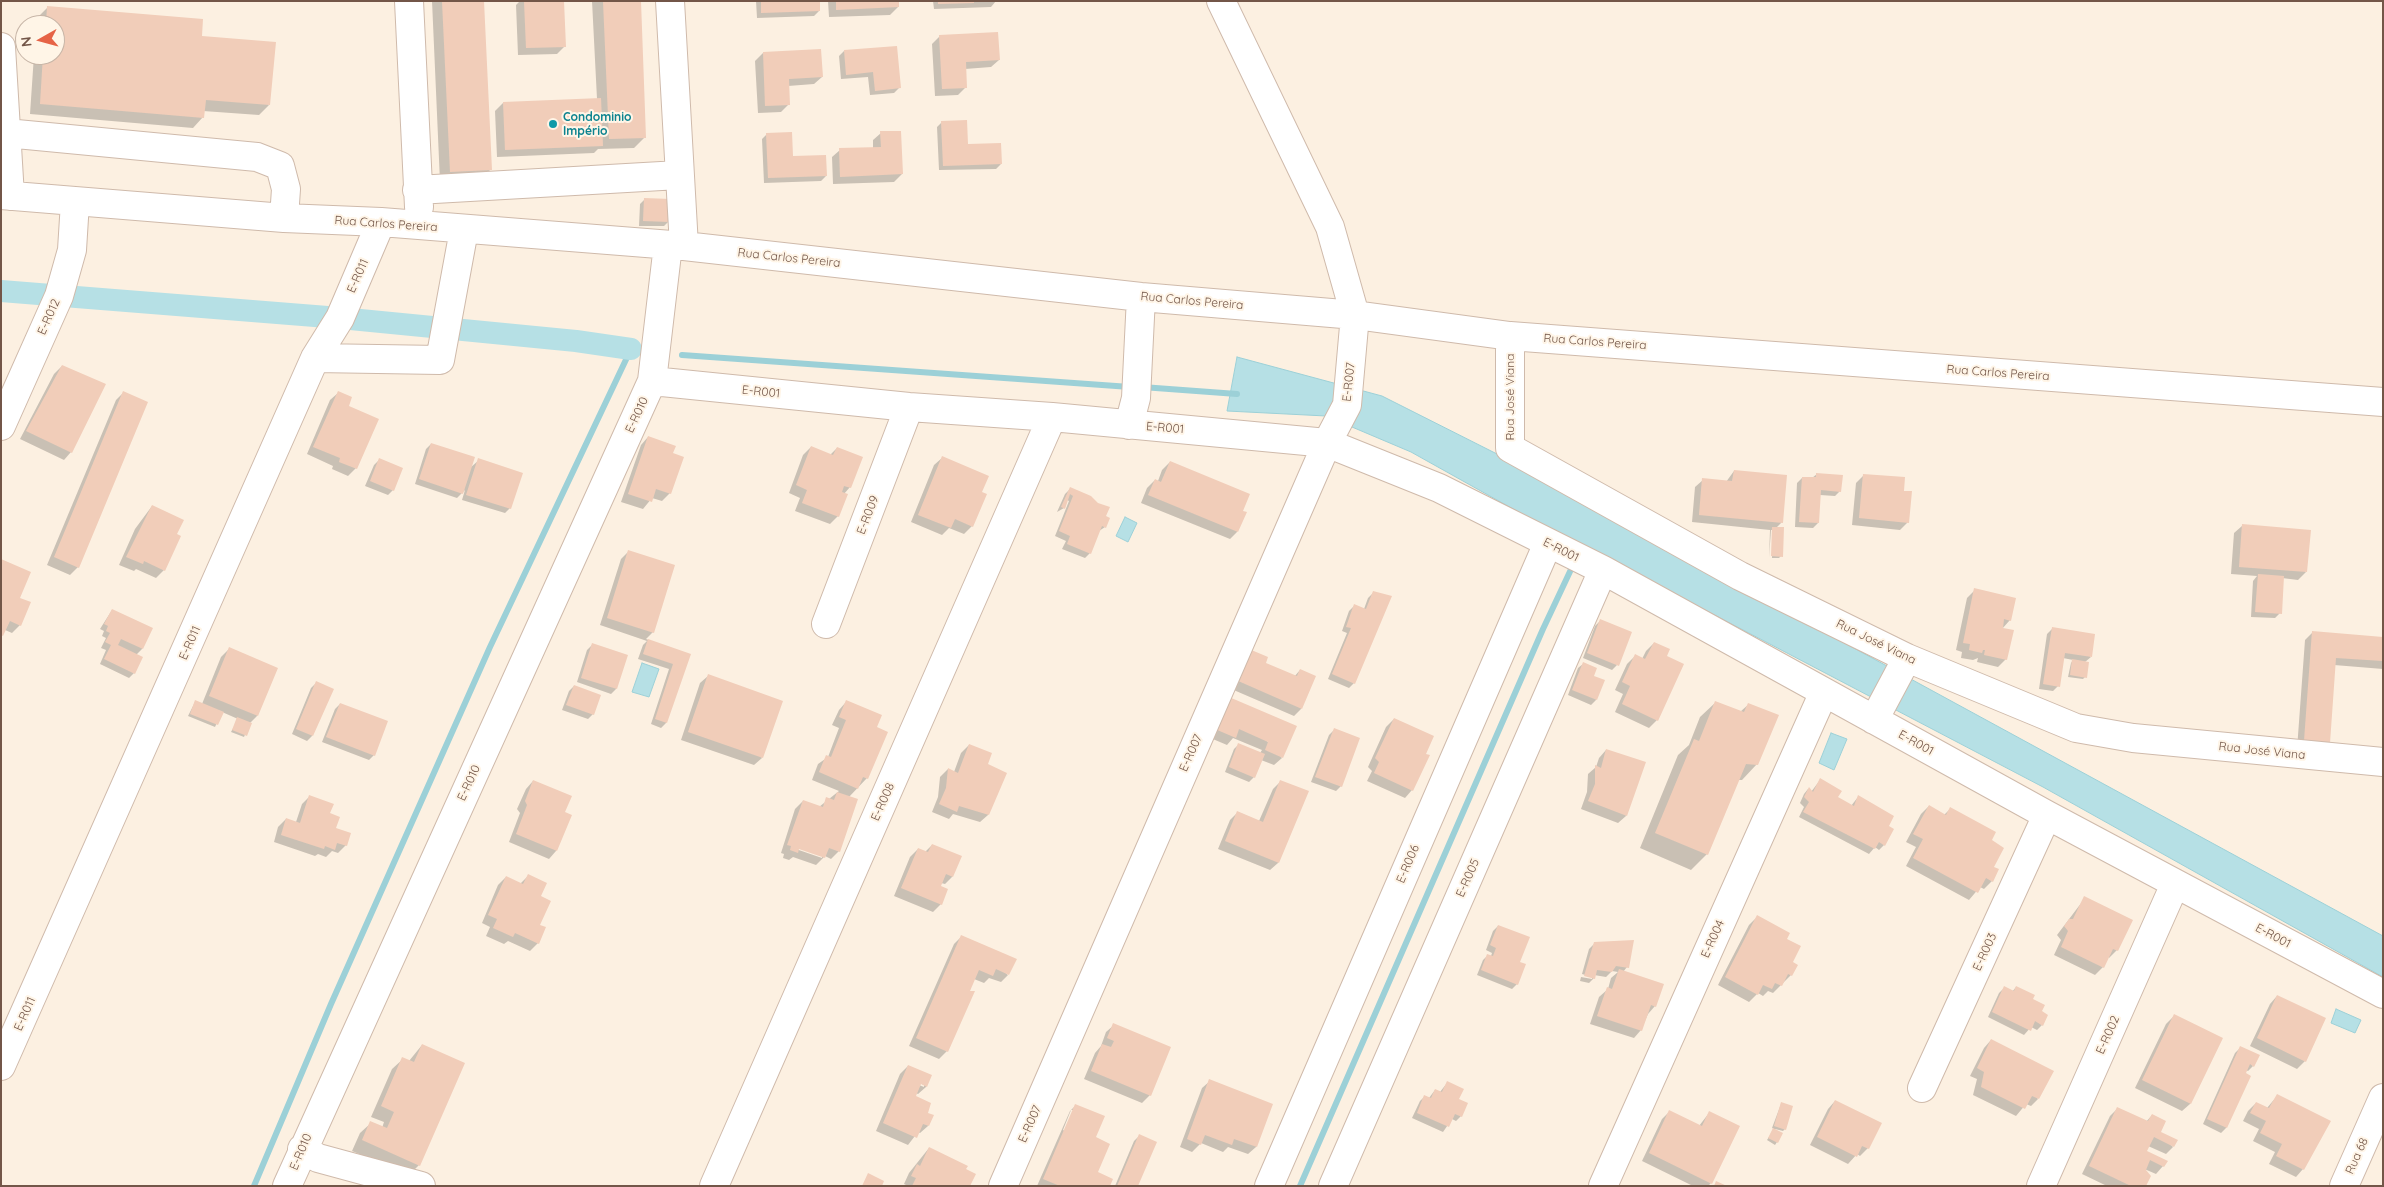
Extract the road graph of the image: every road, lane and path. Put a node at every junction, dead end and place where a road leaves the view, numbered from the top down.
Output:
1 (409, 1) edge
2 (670, 1) edge
3 (1221, 1) edge
4 (1, 47) edge
5 (6, 133) junction
6 (679, 175) junction
7 (417, 190) junction
8 (6, 196) edge
9 (75, 202) junction
10 (284, 218) junction
11 (381, 222) junction
12 (420, 226) junction
13 (464, 230) junction
14 (676, 245) junction
15 (1141, 296) junction
16 (1354, 315) junction
17 (1510, 336) junction
18 (315, 358) junction
19 (652, 381) junction
20 (2383, 402) edge
21 (909, 407) junction
22 (1052, 417) junction
23 (1129, 425) junction
24 (1, 426) edge
25 (1326, 443) junction
26 (1548, 543) junction
27 (1603, 570) junction
28 (826, 624) dead end
29 (1907, 658) junction
30 (1824, 692) junction
31 (1874, 720) junction
32 (2383, 762) edge
33 (2047, 815) junction
34 (2175, 884) junction
35 (2383, 994) edge
36 (1, 1066) edge
37 (1922, 1088) dead end
38 (2383, 1098) edge
39 (302, 1149) junction
40 (2374, 1150) edge
41 (287, 1186) edge
42 (421, 1186) edge
43 (714, 1186) edge
44 (1003, 1186) edge
45 (1269, 1186) edge
46 (1333, 1186) edge
47 (1603, 1186) edge
48 (2041, 1186) edge
49 (2344, 1186) edge

1 - 7 street
2 - 6 street, E-R010
3 - 16 street, E-R007
4 - 5 street
5 - 8 street
5 - 10 street
6 - 7 street
6 - 14 street, E-R010
7 - 12 street
8 - 9 street, Rua Carlos Pereira
9 - 10 street, Rua Carlos Pereira
9 - 24 street, E-R012
10 - 11 street, Rua Carlos Pereira
11 - 12 street, Rua Carlos Pereira
11 - 18 street, E-R011
12 - 13 street, Rua Carlos Pereira
13 - 14 street, Rua Carlos Pereira
13 - 18 street
14 - 15 street, Rua Carlos Pereira
14 - 19 street, E-R010
15 - 16 street, Rua Carlos Pereira
15 - 23 street
16 - 17 street, Rua Carlos Pereira
16 - 25 street, E-R007
17 - 20 street, Rua Carlos Pereira
17 - 29 street, Rua José Viana
18 - 36 street, E-R011
19 - 21 street, E-R001
19 - 39 street, E-R010
21 - 22 street, E-R001
21 - 28 street, E-R009
22 - 23 street, E-R001
22 - 43 street, E-R008
23 - 25 street, E-R001
25 - 26 street, E-R001
25 - 44 street, E-R007
26 - 27 street, E-R001
26 - 45 street, E-R006
27 - 30 street, E-R001
27 - 46 street, E-R005
29 - 31 street
29 - 32 street, Rua José Viana
30 - 31 street, E-R001
30 - 47 street, E-R004
31 - 33 street, E-R001
33 - 34 street, E-R001
33 - 37 street, E-R003
34 - 35 street, E-R001
34 - 48 street, E-R002
38 - 40 street, Rua 68
39 - 41 street, E-R010
39 - 42 street
40 - 49 street, Rua 68

